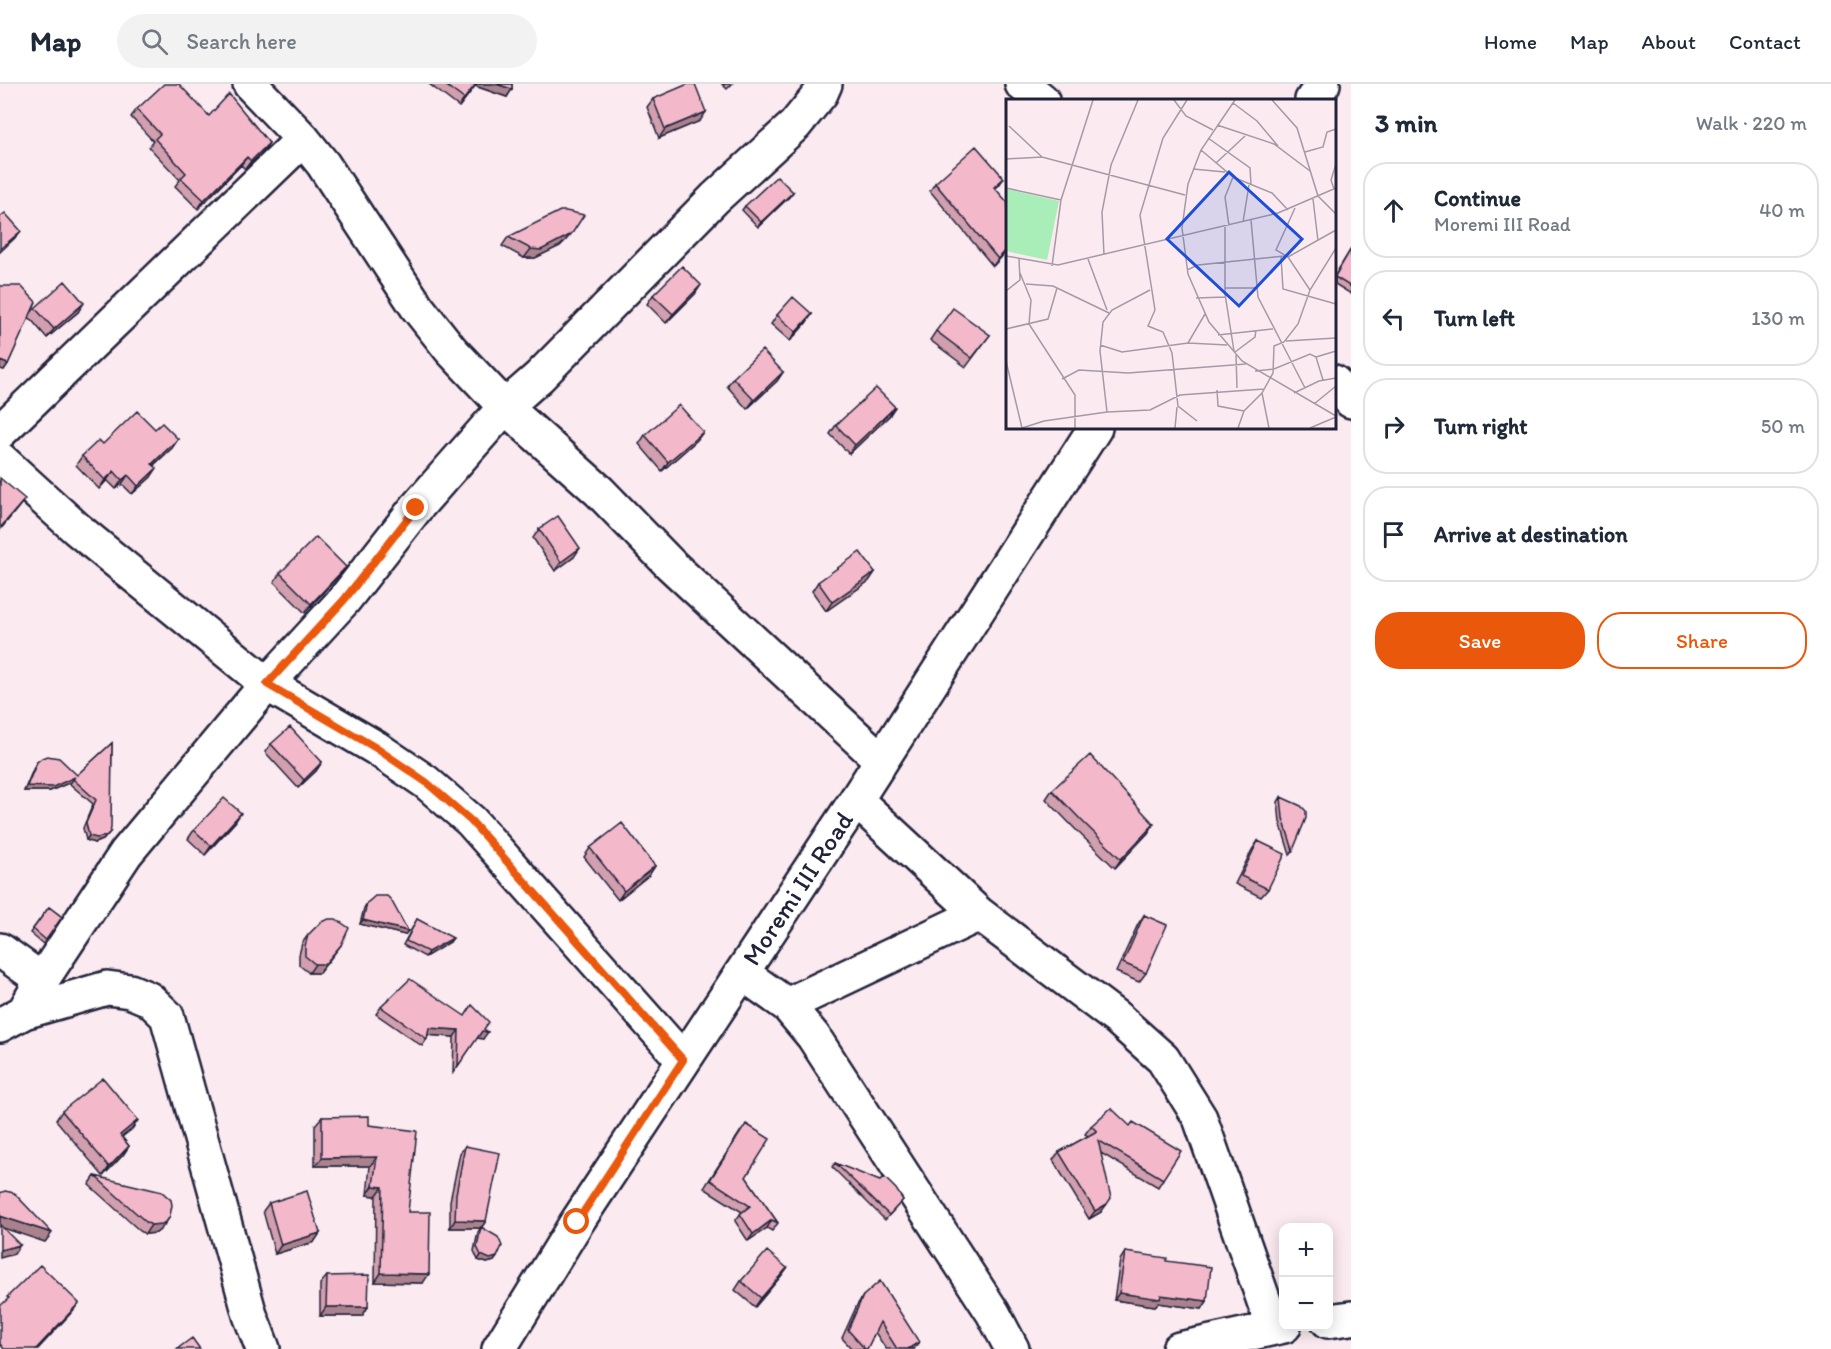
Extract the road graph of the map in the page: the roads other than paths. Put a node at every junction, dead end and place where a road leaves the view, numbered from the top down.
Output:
1 (250, 84) edge
2 (825, 84) edge
3 (1022, 84) edge
4 (1323, 84) edge
5 (1041, 99) edge
6 (1313, 99) edge
7 (303, 139) junction
8 (1336, 383) edge
9 (1351, 400) edge
10 (505, 407) junction
11 (1094, 429) edge
12 (0, 432) edge
13 (0, 459) edge
14 (267, 684) junction
15 (881, 760) junction
16 (856, 800) junction
17 (979, 914) junction
18 (0, 950) edge
19 (741, 973) junction
20 (42, 980) junction
21 (787, 1005) junction
22 (12, 1019) edge
23 (683, 1060) junction
24 (1351, 1318) edge
25 (1333, 1320) edge
26 (1278, 1327) edge
27 (263, 1349) edge
28 (499, 1349) edge
29 (1012, 1349) edge
30 (1179, 1349) edge

1 - 7 street
2 - 10 street
3 - 5 street
4 - 6 street
7 - 10 street
7 - 12 street
8 - 9 street
10 - 14 street
10 - 15 street
11 - 15 street, Moremi III Road
13 - 14 street
14 - 20 street
14 - 23 street
15 - 16 street, Moremi III Road
16 - 17 street
16 - 19 street, Moremi III Road
17 - 21 street
17 - 26 street
18 - 20 street
19 - 21 street
19 - 23 street, Moremi III Road
20 - 22 street
21 - 29 street
22 - 27 street
23 - 28 street, Moremi III Road
24 - 25 street
26 - 30 street

